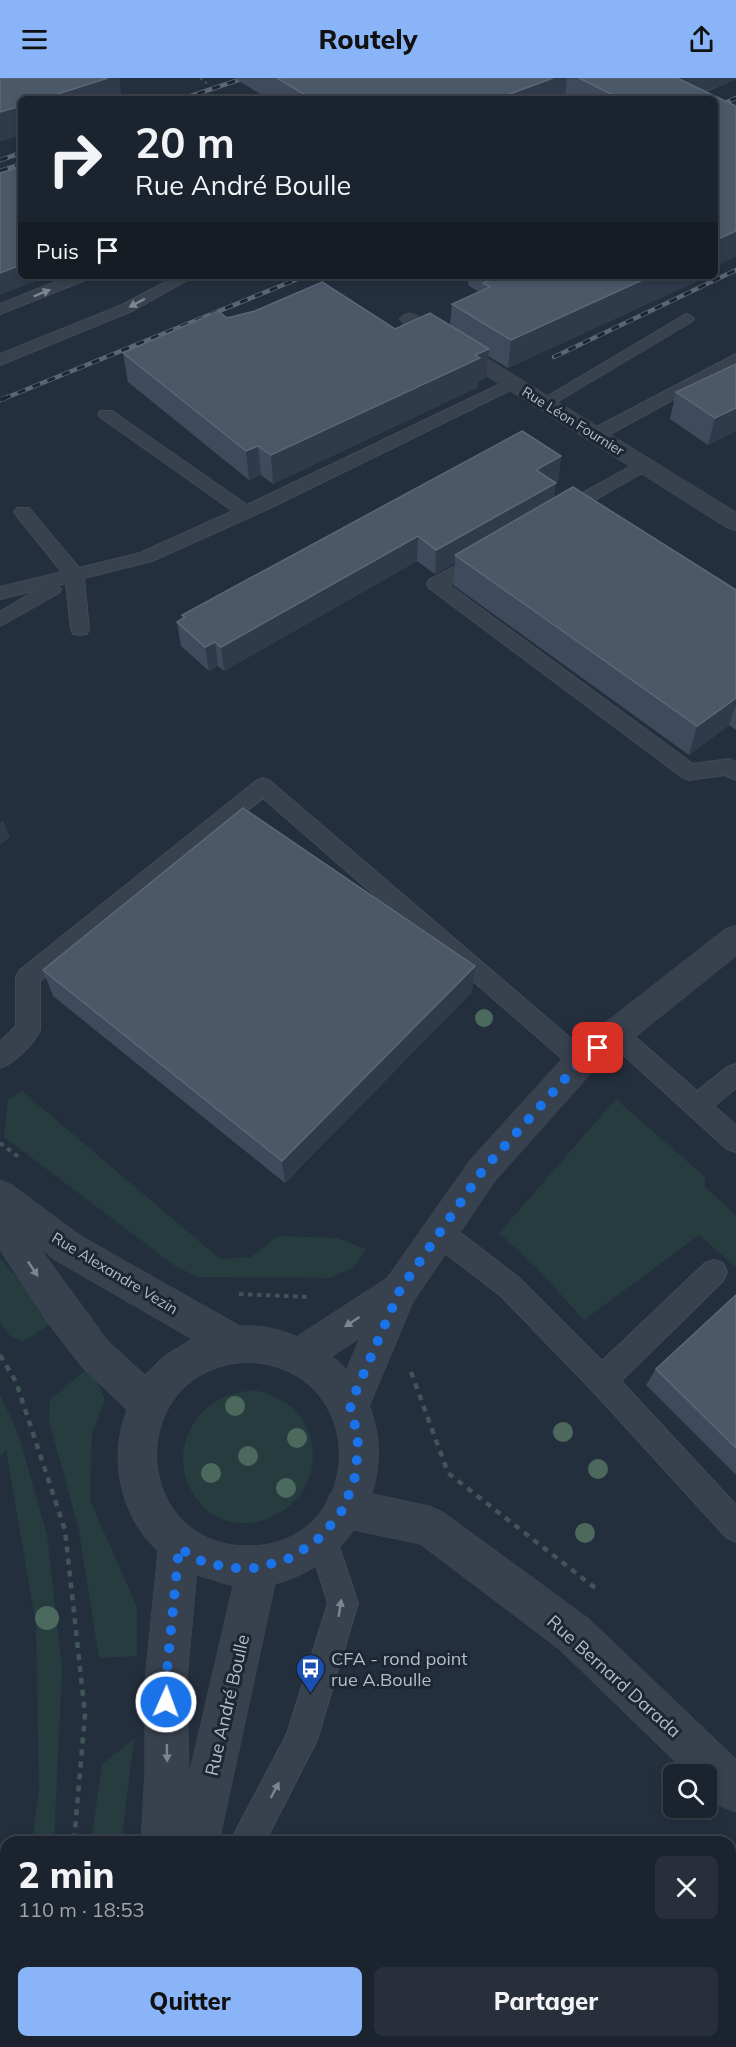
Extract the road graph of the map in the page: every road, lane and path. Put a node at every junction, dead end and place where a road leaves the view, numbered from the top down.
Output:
1 (200, 78) edge
2 (209, 85) dead end
3 (75, 279) edge
4 (182, 279) edge
5 (0, 309) edge
6 (410, 319) edge
7 (686, 319) dead end
8 (736, 359) edge
9 (0, 360) edge
10 (513, 383) junction
11 (544, 403) junction
12 (106, 414) dead end
13 (595, 435) junction
14 (643, 465) junction
15 (23, 512) dead end
16 (246, 512) junction
17 (736, 523) edge
18 (538, 525) edge
19 (498, 549) edge
20 (75, 575) junction
21 (0, 593) edge
22 (0, 620) edge
23 (80, 629) dead end
24 (736, 772) edge
25 (736, 938) edge
26 (616, 1034) junction
27 (0, 1058) edge
28 (581, 1061) junction
29 (736, 1074) edge
30 (696, 1106) junction
31 (736, 1141) edge
32 (0, 1196) edge
33 (0, 1220) edge
34 (440, 1233) junction
35 (714, 1272) dead end
36 (400, 1290) junction
37 (235, 1343) junction
38 (303, 1354) junction
39 (0, 1355) edge
40 (410, 1369) dead end
41 (602, 1380) junction
42 (350, 1405) junction
43 (149, 1406) junction
44 (333, 1522) junction
45 (736, 1527) edge
46 (179, 1548) junction
47 (258, 1568) junction
48 (599, 1591) dead end
49 (736, 1790) edge
50 (75, 1836) edge
51 (164, 1836) edge
52 (197, 1836) edge
53 (250, 1836) edge

1 - 2 path
5 -> 3 lane
4 -> 9 lane
6 - 10 street, Rue Léon Fournier
7 - 11 lane
8 - 13 lane
10 - 11 street, Rue Léon Fournier
10 - 16 lane
11 - 13 street, Rue Léon Fournier
12 - 16 lane
13 - 14 street, Rue Léon Fournier
14 - 17 street, Rue Léon Fournier
14 - 18 lane
15 - 20 lane
16 - 20 lane
19 - 24 lane
20 - 21 lane
20 - 22 lane
20 - 23 lane
25 - 26 street
26 - 28 street
26 - 30 lane
27 - 28 lane
28 - 34 street
29 - 30 lane
30 - 31 lane
32 - 37 street, Rue Alexandre Vezin
33 -> 43 street
34 - 36 street
34 - 41 lane
35 - 41 lane
36 -> 38 street
36 - 42 street
37 - 38 street
37 - 43 street
38 - 42 street
39 - 50 path
40 - 48 path
41 - 45 lane
42 - 44 street
43 - 46 street
44 - 47 street
44 - 49 street, Rue Bernard Darada
53 -> 44 lane
46 - 47 street
46 -> 51 street
47 - 52 street, Rue André Boulle

